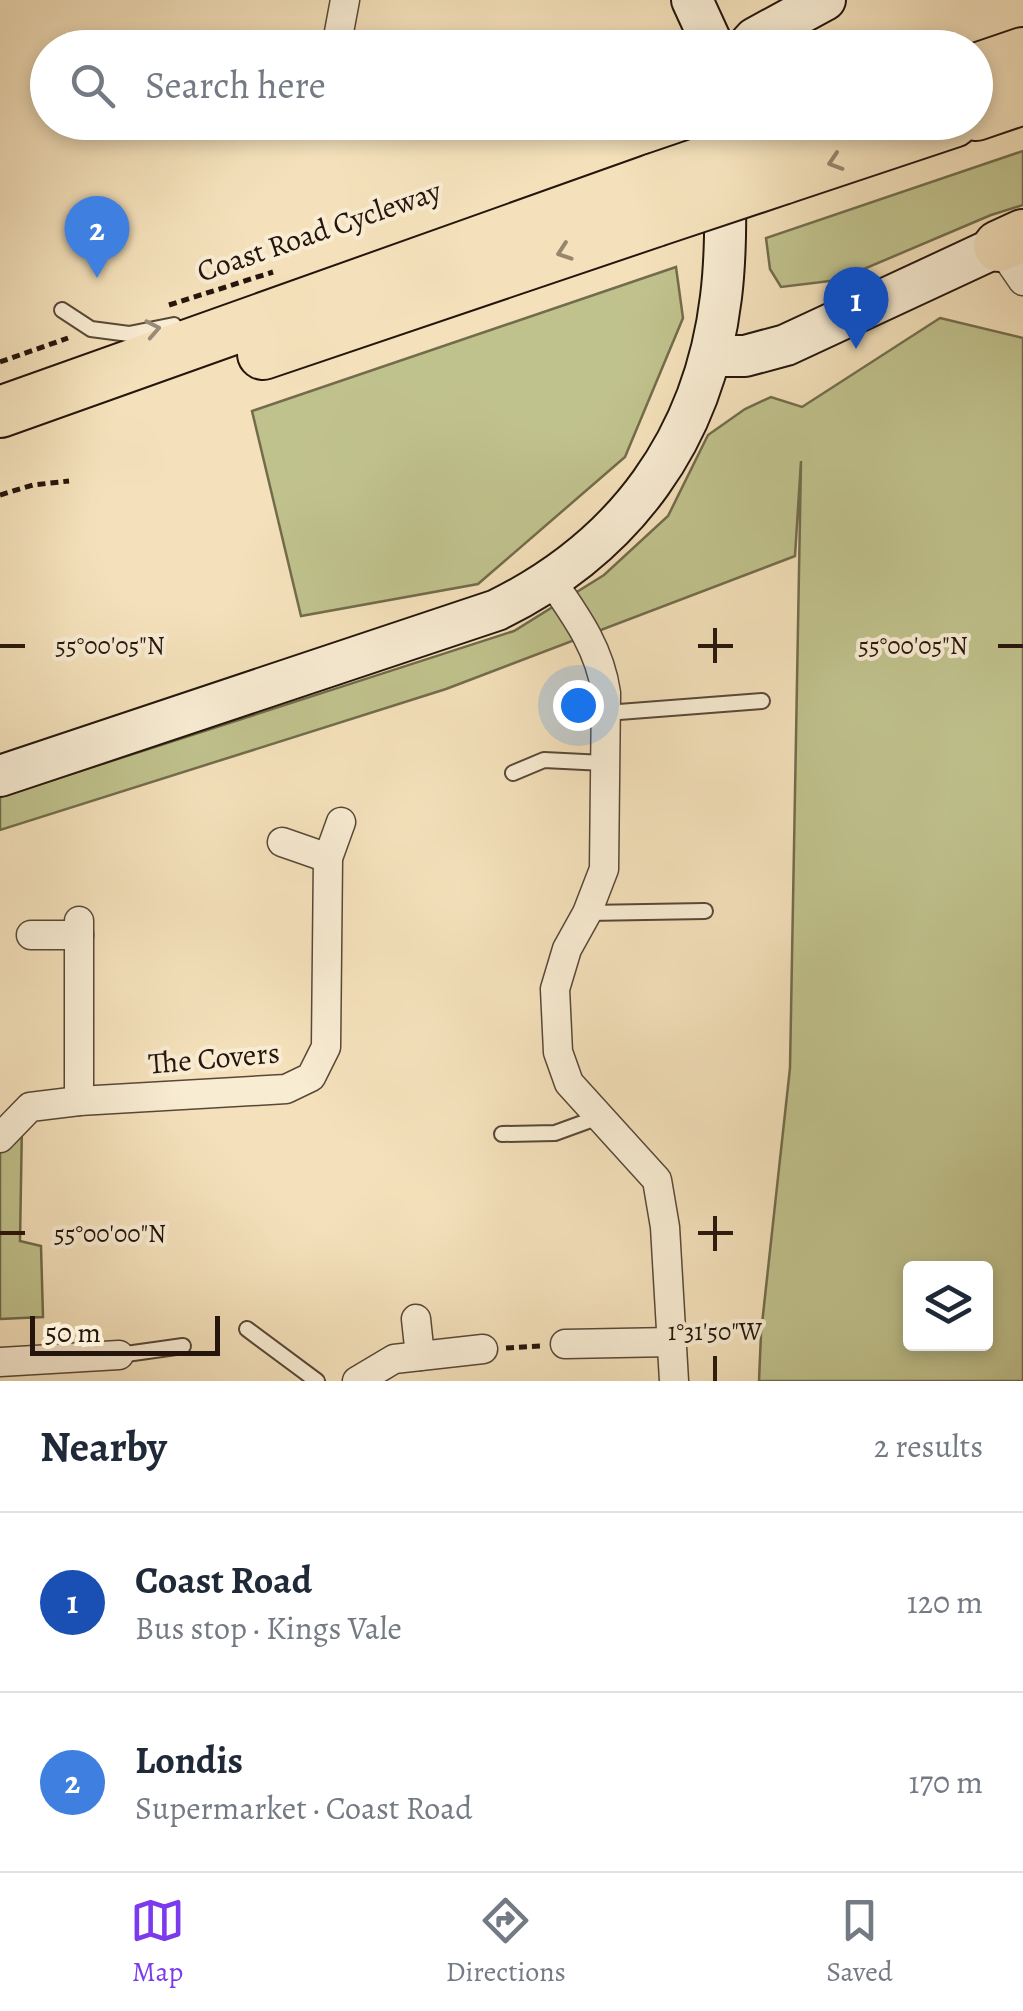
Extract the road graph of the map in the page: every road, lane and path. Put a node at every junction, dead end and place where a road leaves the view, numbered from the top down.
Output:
1 (346, 0) edge
2 (692, 0) edge
3 (825, 0) edge
4 (340, 30) edge
5 (706, 30) edge
6 (771, 30) edge
7 (1023, 53) edge
8 (993, 64) edge
9 (1023, 99) edge
10 (993, 109) edge
11 (725, 140) edge
12 (834, 140) edge
13 (795, 146) edge
14 (655, 200) junction
15 (1015, 254) edge
16 (285, 268) dead end
17 (332, 277) dead end
18 (162, 307) dead end
19 (62, 310) dead end
20 (181, 323) dead end
21 (91, 329) junction
22 (711, 356) junction
23 (0, 362) edge
24 (0, 412) edge
25 (0, 444) edge
26 (69, 481) dead end
27 (0, 495) edge
28 (551, 580) junction
29 (762, 701) dead end
30 (606, 712) junction
31 (604, 763) junction
32 (512, 772) dead end
33 (0, 776) edge
34 (341, 822) dead end
35 (282, 842) dead end
36 (328, 858) junction
37 (705, 911) dead end
38 (587, 912) junction
39 (31, 934) dead end
40 (79, 1101) junction
41 (599, 1117) junction
42 (502, 1134) dead end
43 (0, 1138) edge
44 (416, 1318) dead end
45 (247, 1329) dead end
46 (672, 1342) junction
47 (565, 1344) joint
48 (183, 1346) dead end
49 (483, 1350) joint
50 (119, 1355) joint
51 (420, 1356) junction
52 (0, 1362) edge
53 (59, 1370) edge
54 (317, 1381) edge
55 (357, 1381) edge
56 (674, 1381) edge

1 - 4 street
2 - 5 street
3 - 6 street
7 - 8 highway
9 - 10 highway
11 - 22 street
12 -> 13 highway
13 - 14 highway, bridge
14 - 17 lane
14 - 24 highway
14 -> 25 highway
15 - 22 street
16 - 18 path, Coast Road Cycleway
19 - 21 lane
21 -> 20 lane
21 - 23 path
22 - 28 street
26 - 27 path
28 - 30 street
28 - 33 street
29 - 30 lane
30 - 31 street
31 - 32 lane
31 - 38 street
34 - 36 street, The Covers
35 - 36 street
36 - 40 street, The Covers
37 - 38 lane
38 - 41 street
39 - 40 street
40 - 43 street, The Covers
41 - 42 lane
41 - 46 street
44 - 51 street
45 - 54 lane
46 - 47 street
46 - 56 street
47 - 49 path
48 - 50 lane
49 - 51 street
50 - 53 street
51 - 55 street
52 - 53 street

